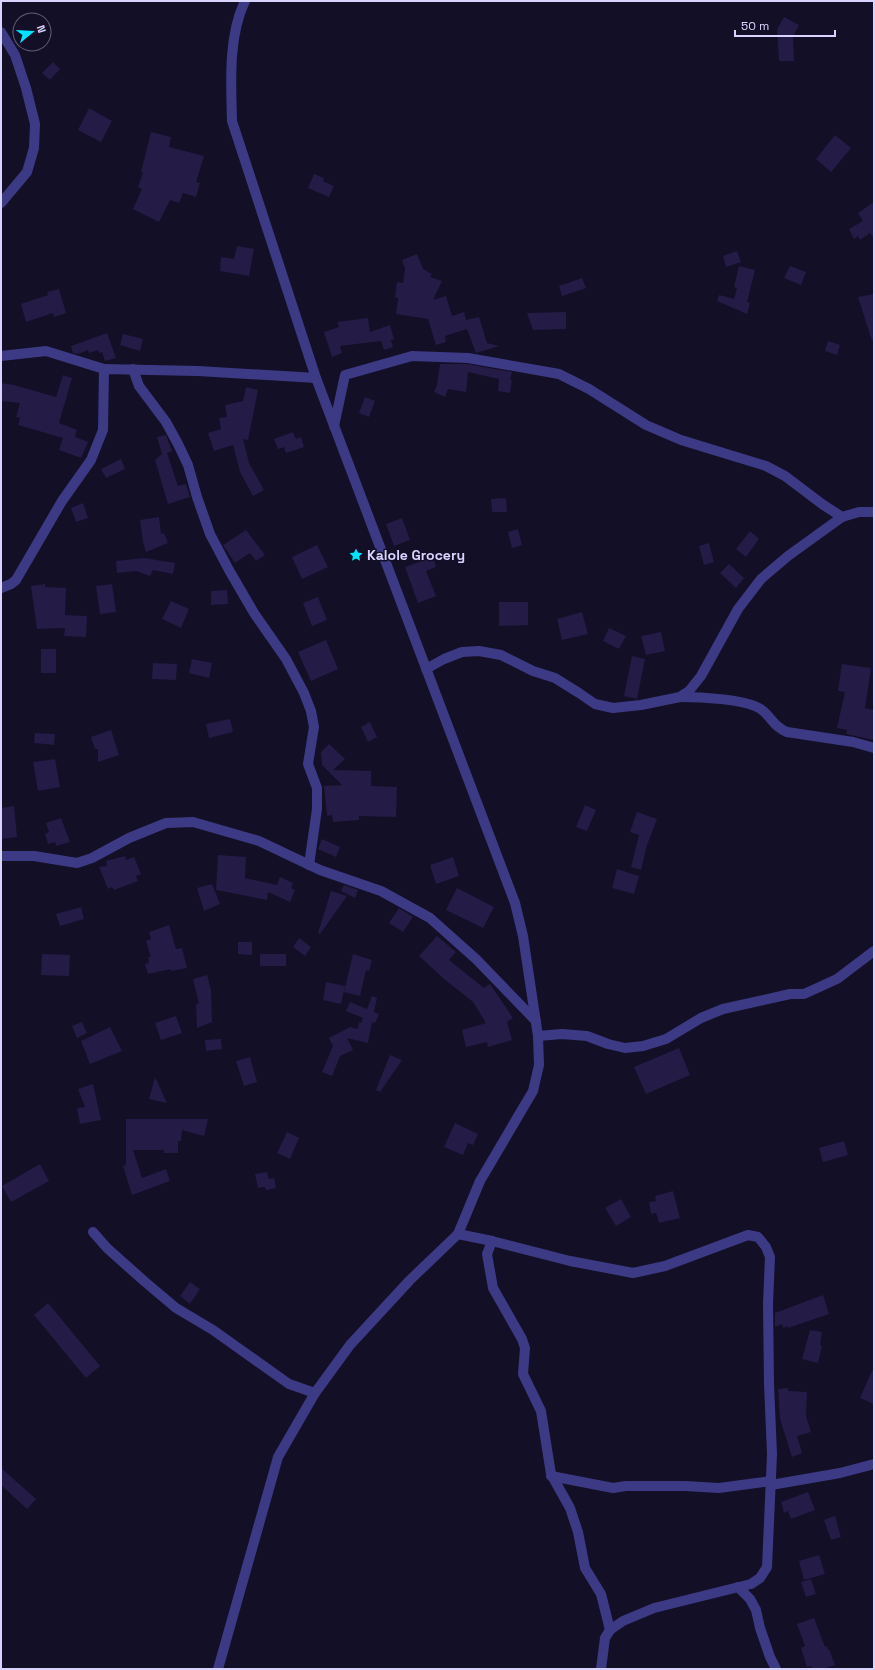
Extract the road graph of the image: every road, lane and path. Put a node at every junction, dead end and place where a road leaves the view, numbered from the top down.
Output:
1 (245, 1) edge
2 (1, 32) edge
3 (1, 203) edge
4 (1, 356) edge
5 (104, 369) junction
6 (133, 369) junction
7 (316, 378) junction
8 (334, 426) junction
9 (874, 512) edge
10 (842, 517) junction
11 (2, 589) edge
12 (426, 669) junction
13 (680, 697) junction
14 (874, 748) edge
15 (1, 856) edge
16 (309, 865) junction
17 (874, 951) edge
18 (536, 1020) junction
19 (538, 1036) junction
20 (93, 1232) dead end
21 (458, 1234) junction
22 (492, 1241) junction
23 (316, 1393) junction
24 (874, 1464) edge
25 (551, 1476) junction
26 (771, 1483) junction
27 (738, 1587) junction
28 (610, 1630) junction
29 (218, 1669) edge
30 (601, 1669) edge
31 (776, 1669) edge

1 - 7 street
2 - 3 street
4 - 5 street
5 - 6 street
5 - 11 street
6 - 7 street
6 - 16 street
7 - 8 street
8 - 10 street
8 - 12 street
9 - 10 street
10 - 13 street
12 - 13 street
12 - 18 street
13 - 14 street
15 - 16 street
16 - 18 street
17 - 19 street
18 - 19 street
19 - 21 street
20 - 23 street
21 - 22 street
21 - 23 street
22 - 25 street
22 - 26 street
23 - 29 street
24 - 26 street
25 - 26 street
25 - 28 street
26 - 27 street
27 - 28 street
27 - 31 street
28 - 30 street

